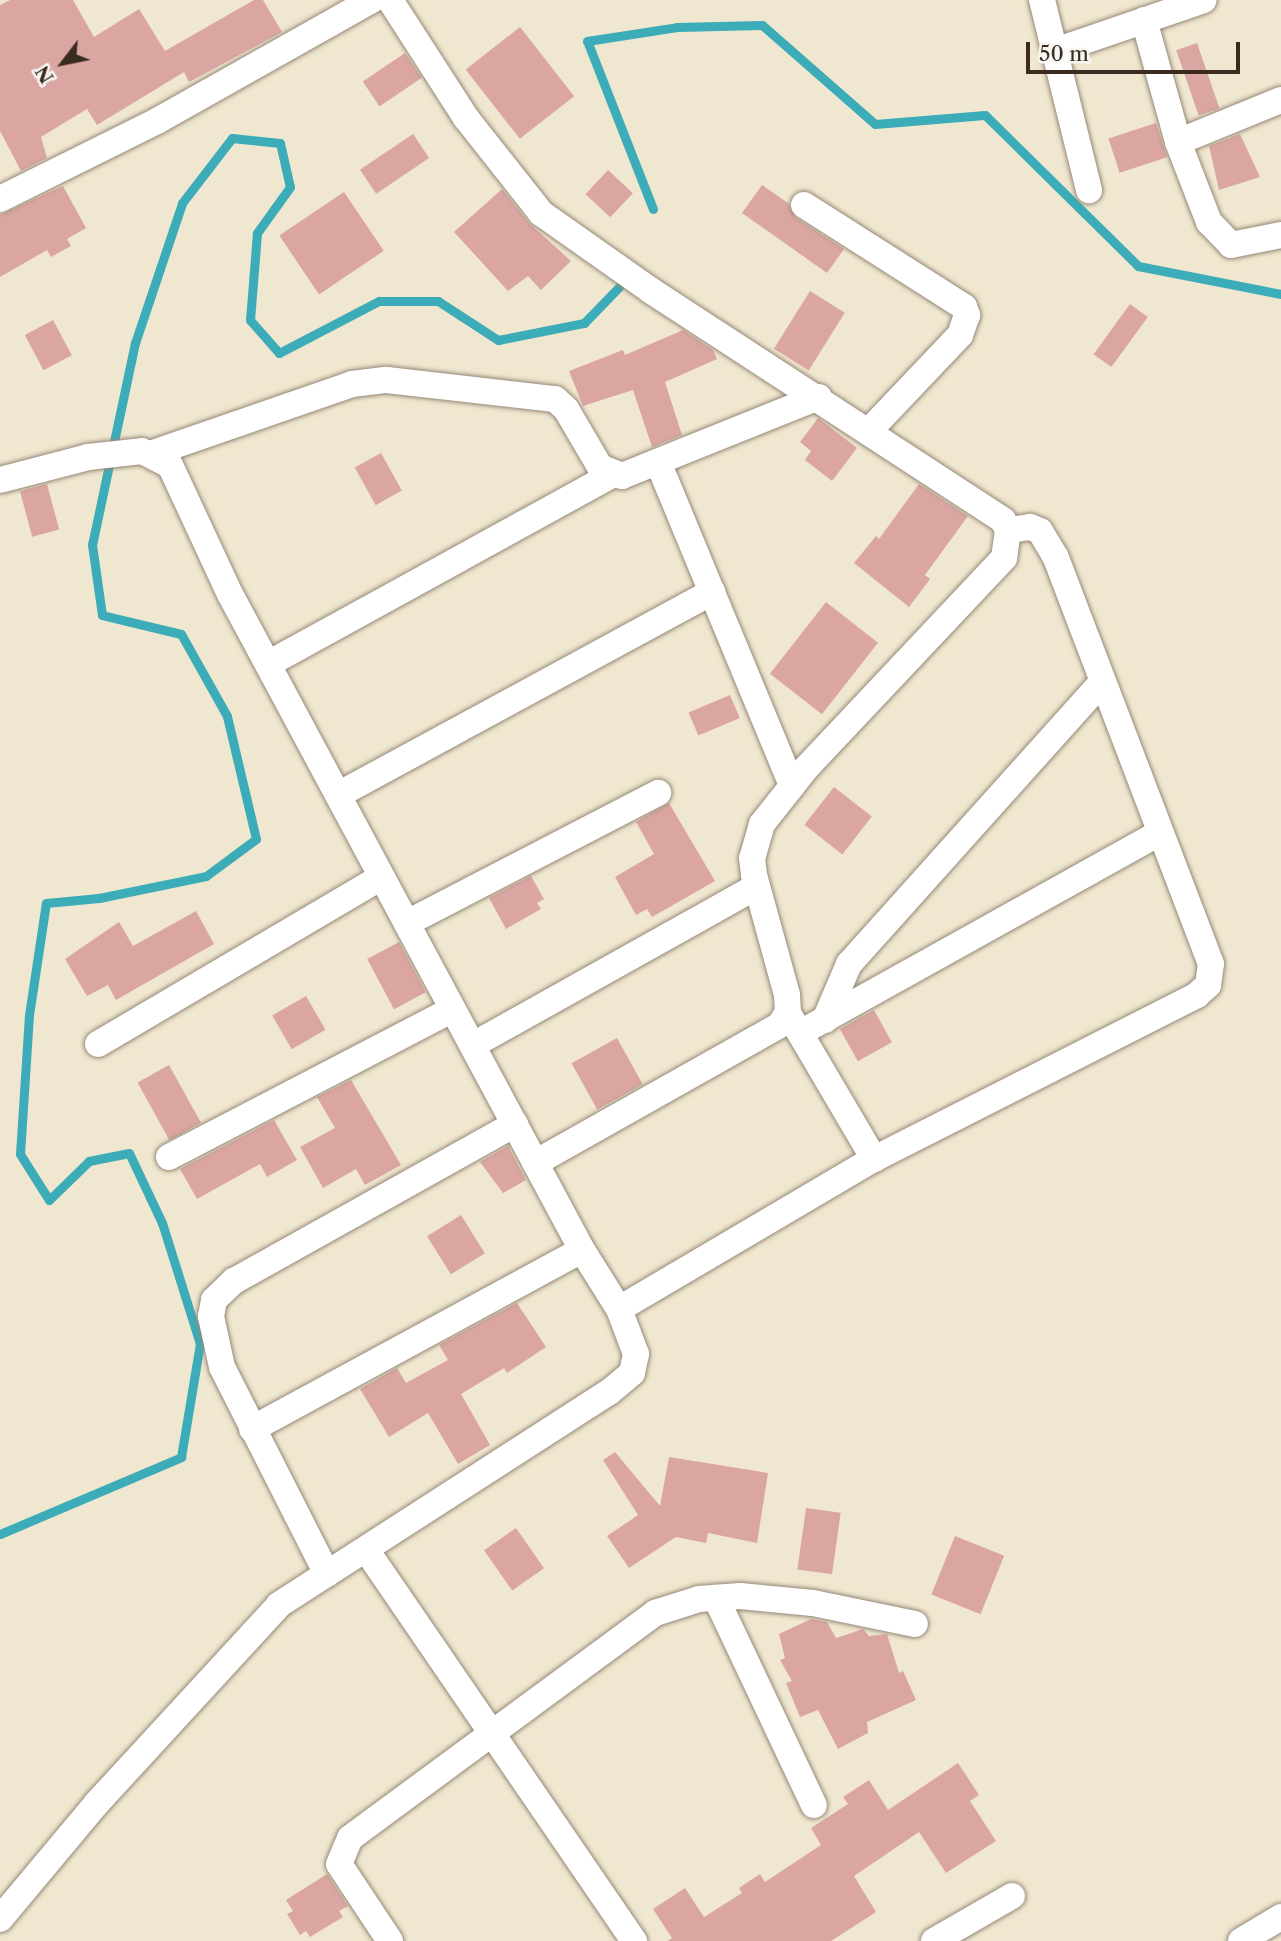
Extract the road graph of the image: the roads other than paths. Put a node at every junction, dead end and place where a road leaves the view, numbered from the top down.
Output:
1 (372, 0) edge
2 (390, 0) edge
3 (1042, 0) edge
4 (1204, 0) edge
5 (1144, 20) junction
6 (1055, 51) junction
7 (1281, 100) edge
8 (1178, 142) junction
9 (1089, 190) dead end
10 (0, 200) edge
11 (804, 205) dead end
12 (1281, 235) edge
13 (820, 397) junction
14 (869, 431) junction
15 (148, 452) junction
16 (658, 463) junction
17 (612, 475) junction
18 (0, 480) edge
19 (1008, 530) junction
20 (712, 592) junction
21 (268, 664) junction
22 (1100, 684) junction
23 (792, 785) junction
24 (658, 793) dead end
25 (338, 795) junction
26 (1160, 833) junction
27 (382, 877) junction
28 (757, 886) junction
29 (407, 923) junction
30 (453, 1009) junction
31 (825, 1020) junction
32 (794, 1023) junction
33 (98, 1044) dead end
34 (473, 1045) junction
35 (514, 1124) junction
36 (169, 1157) dead end
37 (874, 1159) junction
38 (535, 1163) junction
39 (582, 1250) junction
40 (619, 1309) junction
41 (252, 1429) junction
42 (367, 1551) junction
43 (327, 1574) junction
44 (716, 1598) junction
45 (915, 1623) dead end
46 (492, 1729) junction
47 (814, 1805) dead end
48 (1012, 1896) dead end
49 (1281, 1917) edge
50 (0, 1919) edge
51 (390, 1941) edge
52 (634, 1941) edge
53 (934, 1941) edge
54 (1241, 1941) edge

1 - 10 street
2 - 13 street
3 - 6 street
4 - 5 street
5 - 6 street
5 - 8 street
6 - 9 street
7 - 8 street
8 - 12 street
11 - 14 street
13 - 14 street
13 - 16 street
14 - 19 street
15 - 17 street
15 - 18 street
15 - 21 street
16 - 17 street
16 - 20 street
17 - 21 street
19 - 22 street
19 - 23 street
20 - 23 street
20 - 25 street
21 - 25 street
22 - 26 street
22 - 31 street
23 - 28 street
24 - 29 street
25 - 27 street
26 - 31 street
26 - 37 street
27 - 29 street
27 - 33 street
28 - 32 street
28 - 34 street
29 - 30 street
30 - 34 street
30 - 36 street
31 - 32 street
32 - 37 street
32 - 38 street
34 - 35 street
35 - 38 street
35 - 41 street
37 - 40 street
38 - 39 street
39 - 40 street
39 - 41 street
40 - 42 street
41 - 43 street
42 - 43 street
42 - 46 street
43 - 50 street
44 - 45 street
44 - 46 street
44 - 47 street
46 - 51 street
46 - 52 street
48 - 53 street
49 - 54 street

